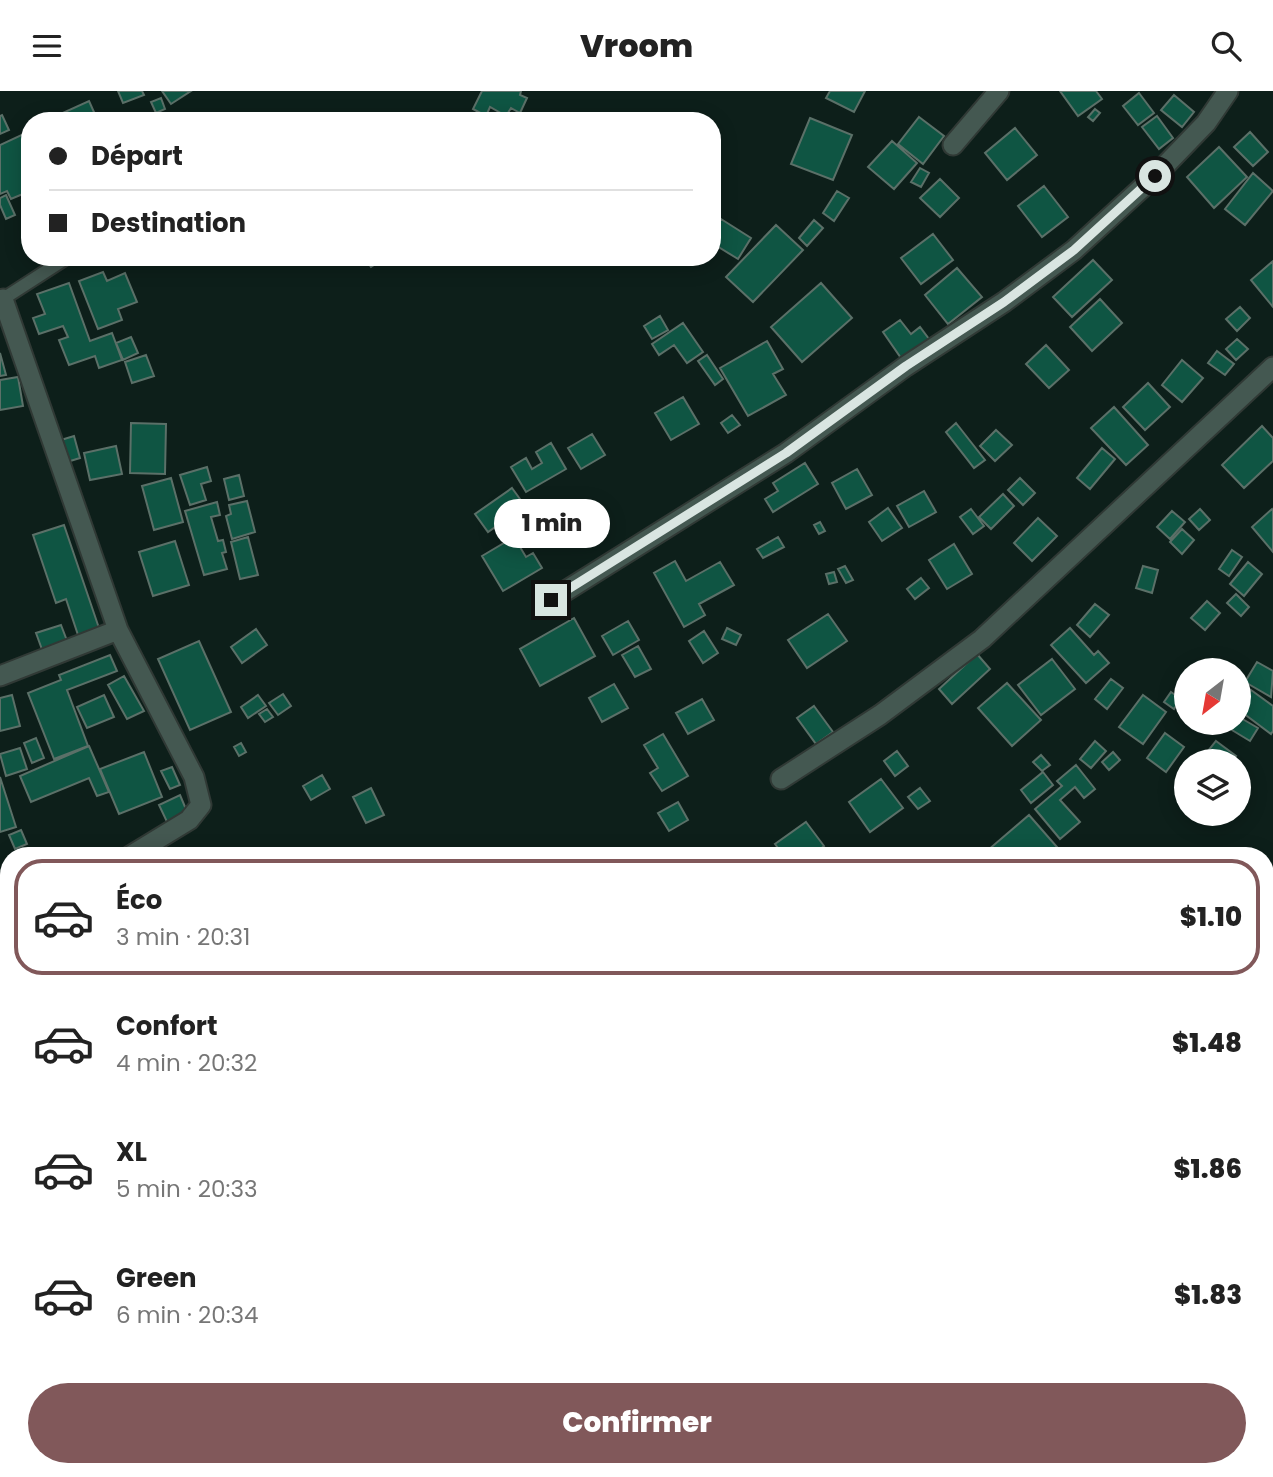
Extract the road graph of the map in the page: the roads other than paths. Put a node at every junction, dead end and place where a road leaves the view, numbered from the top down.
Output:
1 (999, 91) edge
2 (1228, 91) edge
3 (953, 145) dead end
4 (54, 266) edge
5 (1, 300) edge
6 (1273, 367) edge
7 (551, 600) dead end
8 (118, 630) junction
9 (0, 676) edge
10 (781, 779) dead end
11 (145, 847) edge

1 - 3 street
2 - 7 street
4 - 5 lane
5 - 8 street
6 - 10 street
8 - 9 street
8 - 11 street

